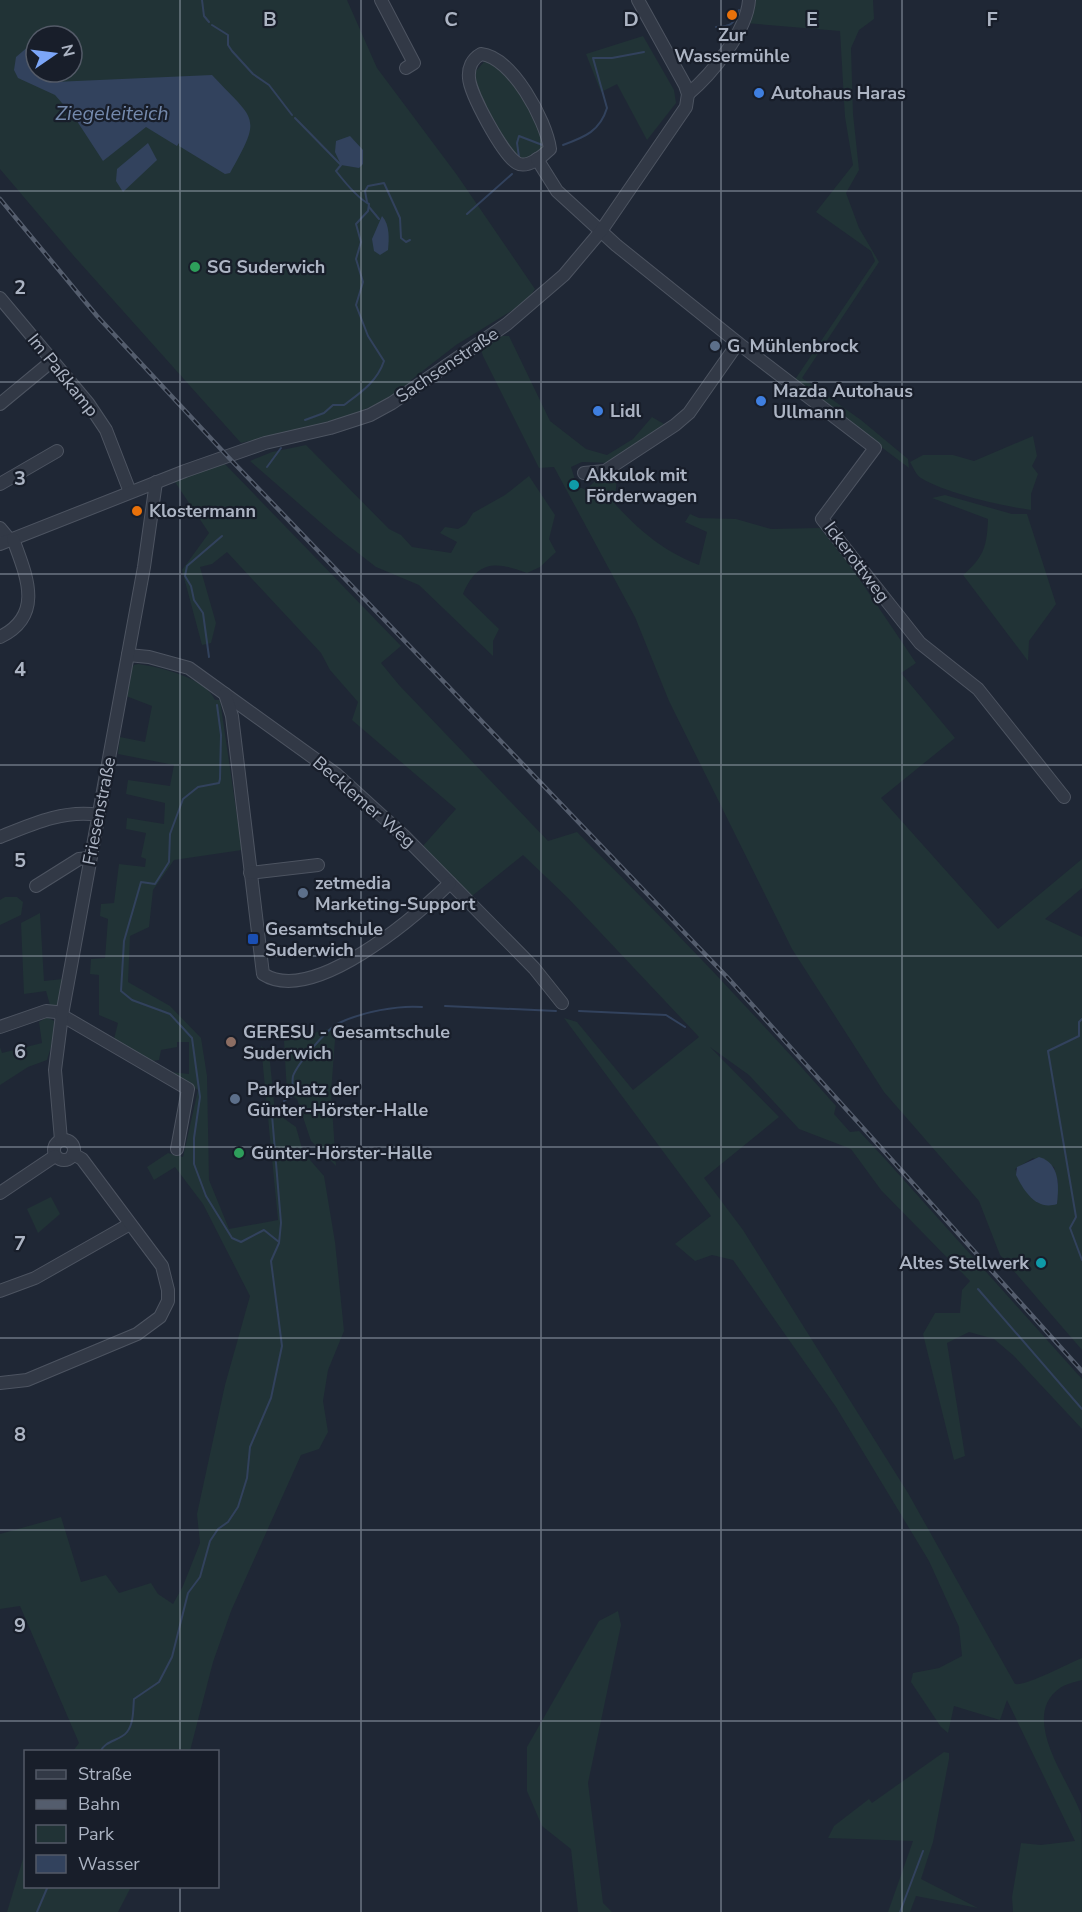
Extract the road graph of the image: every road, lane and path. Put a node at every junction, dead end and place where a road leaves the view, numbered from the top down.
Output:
1 (381, 0) edge
2 (638, 0) edge
3 (749, 0) edge
4 (406, 68) dead end
5 (688, 94) junction
6 (537, 159) junction
7 (601, 231) junction
8 (0, 298) edge
9 (738, 343) junction
10 (52, 361) junction
11 (0, 404) edge
12 (57, 451) dead end
13 (584, 473) dead end
14 (156, 482) junction
15 (0, 484) edge
16 (130, 492) junction
17 (0, 528) edge
18 (8, 541) edge
19 (0, 637) edge
20 (128, 655) junction
21 (225, 694) junction
22 (1064, 797) dead end
23 (99, 815) junction
24 (0, 837) edge
25 (89, 858) junction
26 (318, 865) dead end
27 (250, 873) junction
28 (450, 883) junction
29 (36, 886) dead end
30 (562, 1003) dead end
31 (62, 1015) junction
32 (0, 1027) edge
33 (61, 1140) junction
34 (177, 1149) dead end
35 (73, 1154) junction
36 (55, 1155) junction
37 (0, 1193) edge
38 (130, 1224) junction
39 (0, 1291) edge
40 (0, 1383) edge

1 - 4 street
2 - 5 street
3 - 5 street, Sachsenstraße
5 - 7 street, Sachsenstraße
6 - 6 street
6 - 7 street, Ickerottweg
7 - 9 street, Ickerottweg
7 - 14 street, Sachsenstraße
8 - 10 street, Im Paßkamp
9 - 13 street
9 - 22 street, Ickerottweg
10 - 11 street
10 - 16 street, Im Paßkamp
12 - 15 street
14 - 16 street, Sachsenstraße
14 - 20 street, Friesenstraße
16 - 18 street, Sachsenstraße
17 - 18 street
18 - 19 street
20 - 21 street, Becklemer Weg
20 - 23 street, Friesenstraße
21 - 27 street
21 - 28 street, Becklemer Weg
23 - 24 street
23 - 25 street, Friesenstraße
25 - 29 street
25 - 31 street, Friesenstraße
26 - 27 street
27 - 28 street
28 - 30 street, Becklemer Weg
31 - 32 street
31 - 33 street, Friesenstraße
31 - 34 street
33 - 35 street
33 - 36 street
35 - 36 street
35 - 38 street
36 - 37 street
38 - 39 street
38 - 40 street

